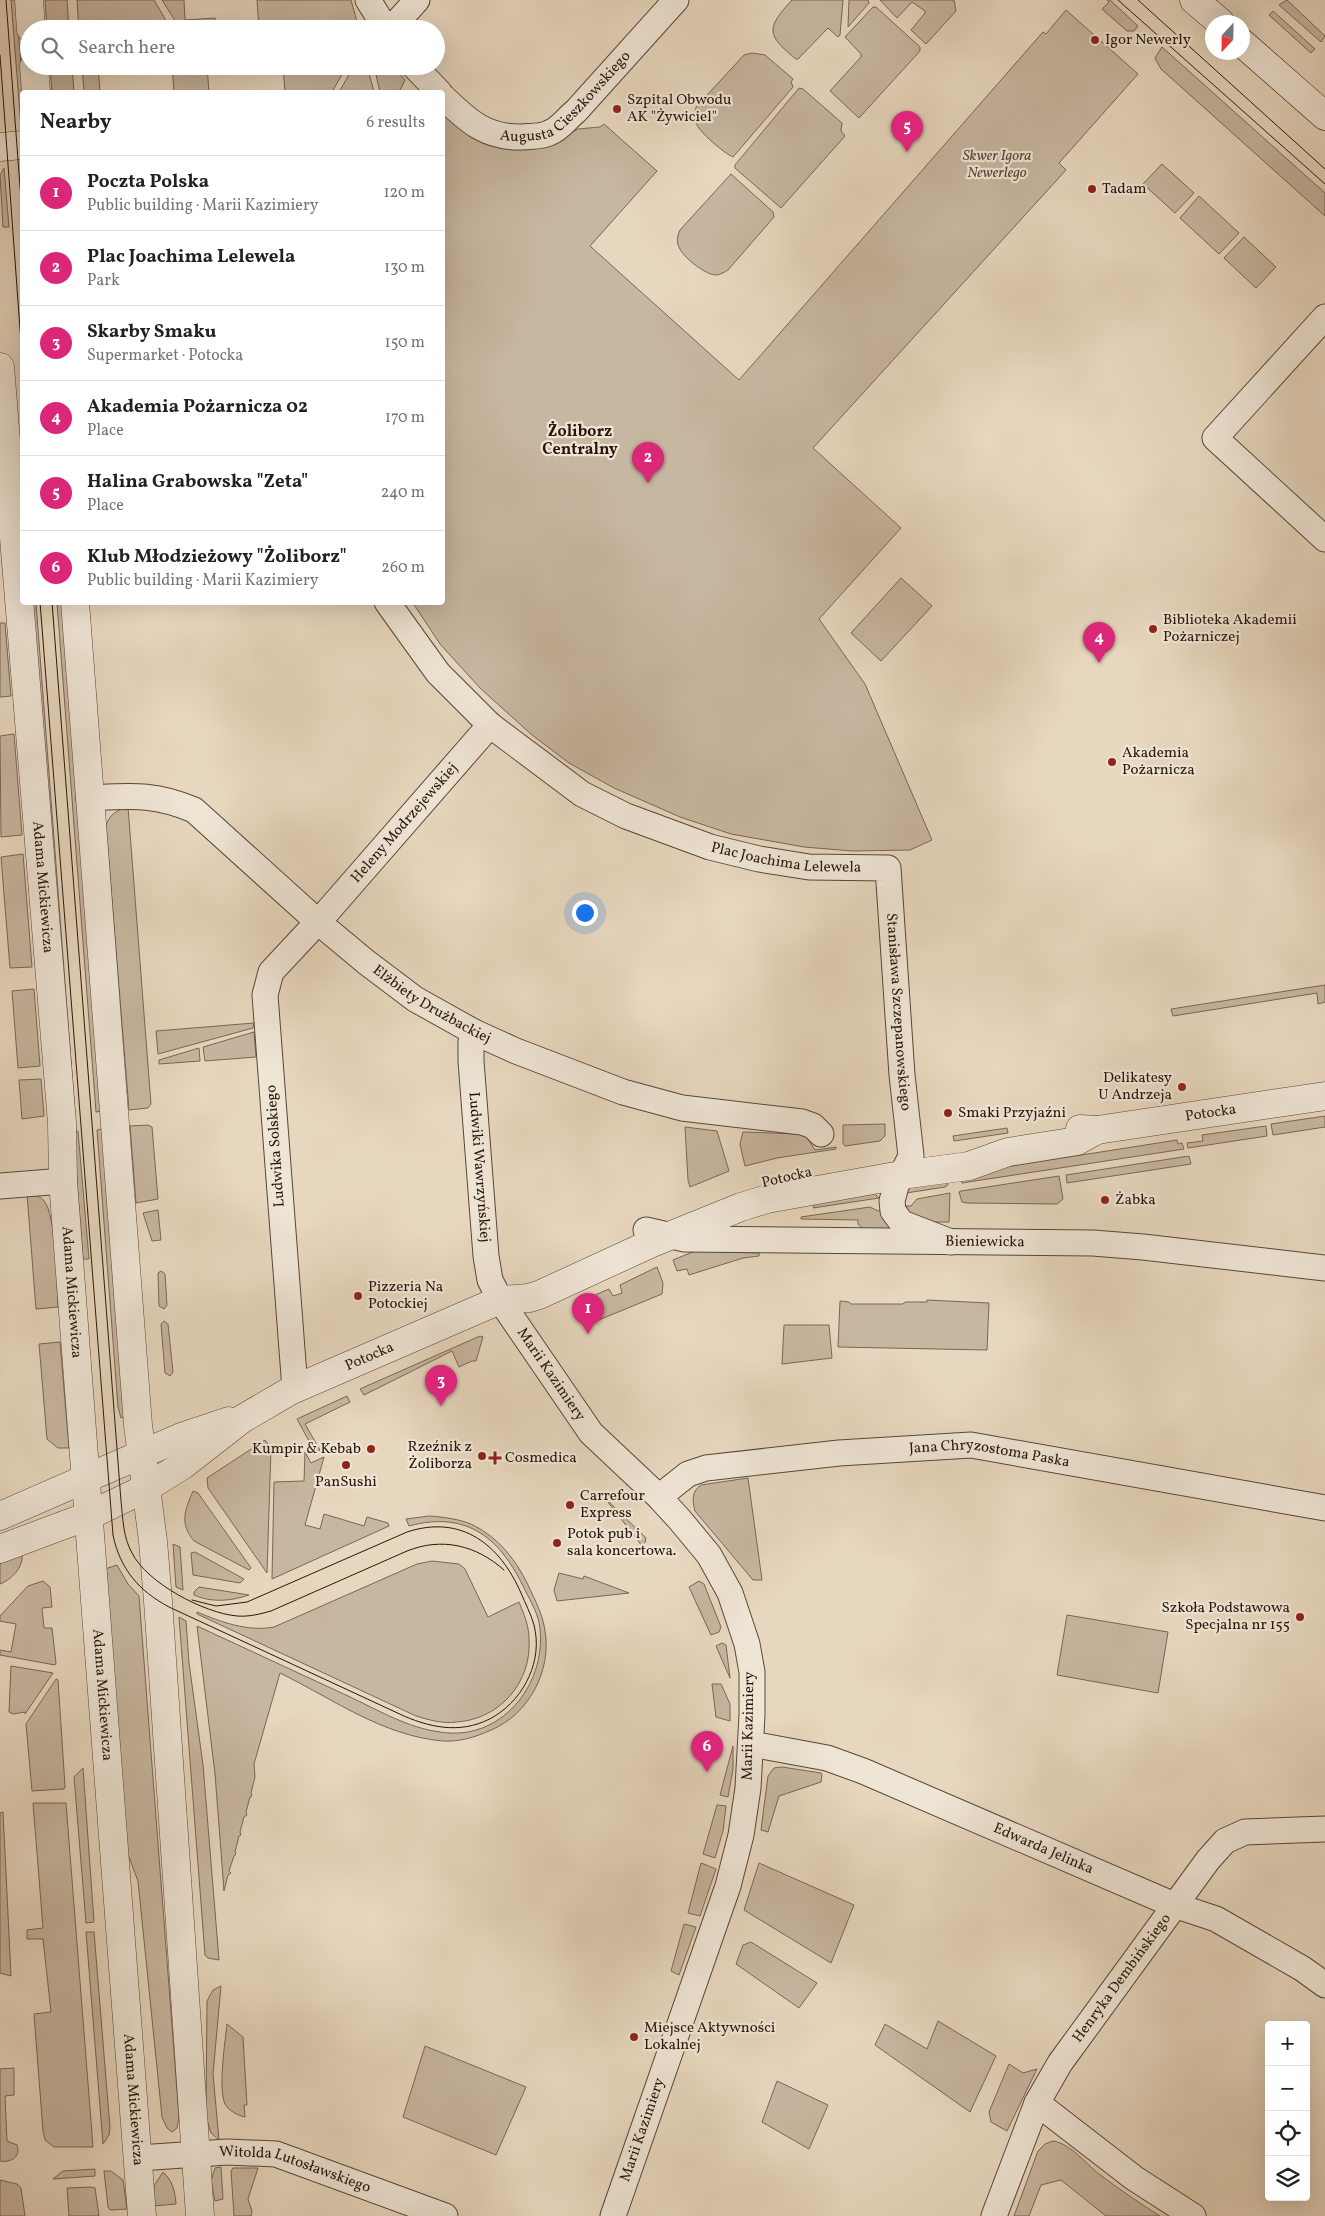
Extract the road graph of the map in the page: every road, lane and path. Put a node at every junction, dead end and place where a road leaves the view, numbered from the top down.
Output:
1 (29, 0) edge
2 (368, 0) edge
3 (417, 0) edge
4 (676, 0) edge
5 (1194, 0) edge
6 (1212, 15) edge
7 (30, 20) edge
8 (380, 20) edge
9 (399, 20) edge
10 (1250, 50) edge
11 (35, 75) edge
12 (423, 75) edge
13 (36, 90) edge
14 (437, 90) edge
15 (445, 99) edge
16 (1321, 114) edge
17 (20, 145) edge
18 (0, 147) edge
19 (1325, 317) edge
20 (0, 367) edge
21 (17, 502) edge
22 (1325, 539) edge
23 (20, 543) edge
24 (24, 605) edge
25 (76, 605) edge
26 (389, 605) edge
27 (490, 725) junction
28 (89, 798) junction
29 (888, 868) joint
30 (318, 922) junction
31 (474, 1032) junction
32 (1325, 1096) edge
33 (821, 1134) dead end
34 (906, 1165) junction
35 (63, 1181) junction
36 (0, 1186) edge
37 (646, 1230) junction
38 (672, 1236) junction
39 (951, 1242) junction
40 (1325, 1268) edge
41 (500, 1300) junction
42 (295, 1389) junction
43 (242, 1419) junction
44 (142, 1455) junction
45 (85, 1480) junction
46 (146, 1488) junction
47 (659, 1497) junction
48 (1325, 1508) edge
49 (0, 1516) edge
50 (88, 1516) junction
51 (0, 1549) edge
52 (751, 1744) junction
53 (1325, 1829) edge
54 (1174, 1905) junction
55 (1325, 1985) edge
56 (1037, 2103) junction
57 (195, 2153) junction
58 (139, 2158) junction
59 (142, 2216) edge
60 (200, 2216) edge
61 (445, 2216) edge
62 (613, 2216) edge
63 (994, 2216) edge
64 (1193, 2216) edge

1 - 7 street
2 - 8 street
3 - 9 street
4 - 15 street, Augusta Cieszkowskiego
5 - 6 street
10 - 16 street
11 - 13 street
12 - 14 street
17 - 18 street
19 - 22 street
20 - 21 street, Adama Mickiewicza
21 - 23 street, Adama Mickiewicza
24 - 35 street, Adama Mickiewicza
25 - 28 street
26 - 27 street, Plac Joachima Lelewela
27 - 29 street, Plac Joachima Lelewela
27 - 30 street, Heleny Modrzejewskiej
28 - 30 street, Elżbiety Drużbackiej
28 - 44 street
29 - 34 street, Stanisława Szczepanowskiego
30 - 31 street, Elżbiety Drużbackiej
30 - 42 street, Ludwika Solskiego
31 - 33 street, Elżbiety Drużbackiej
31 - 41 street, Ludwiki Wawrzyńskiej
32 - 34 street, Potocka
34 - 37 street, Potocka
34 - 38 street, Potocka
34 - 39 street
35 - 36 street
35 - 45 street, Adama Mickiewicza
37 - 38 street, Bieniewicka
37 - 41 street, Potocka
38 - 39 street, Bieniewicka
38 - 41 street, Potocka
39 - 40 street, Bieniewicka
41 - 42 street, Potocka
41 - 47 street, Marii Kazimiery
42 - 43 street, Potocka
43 - 44 street, Potocka
43 - 46 street, Potocka
44 - 45 street, Potocka
44 - 46 street
45 - 49 street, Potocka
45 - 50 street, Adama Mickiewicza
46 - 50 street, Potocka
46 - 57 street
47 - 48 street, Jana Chryzostoma Paska
47 - 52 street, Marii Kazimiery
50 - 51 street, Potocka
50 - 58 street, Adama Mickiewicza
52 - 54 street, Edwarda Jelinka
52 - 62 street, Marii Kazimiery
53 - 54 street, Henryka Dembińskiego
54 - 55 street, Edwarda Jelinka
54 - 56 street, Henryka Dembińskiego
56 - 63 street, Henryka Dembińskiego
56 - 64 street
57 - 58 street, Witolda Lutosławskiego
57 - 60 street
57 - 61 street, Witolda Lutosławskiego
58 - 59 street, Adama Mickiewicza

